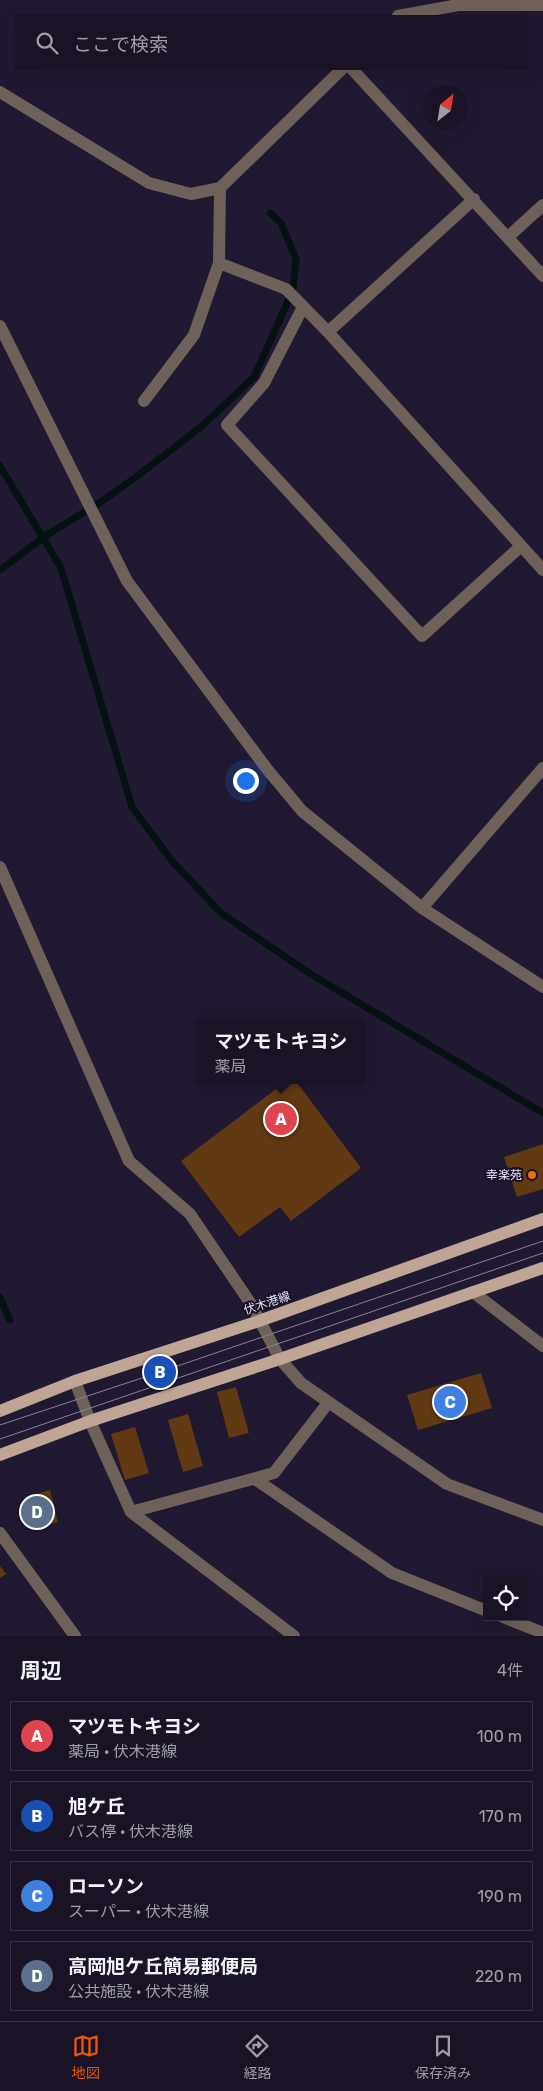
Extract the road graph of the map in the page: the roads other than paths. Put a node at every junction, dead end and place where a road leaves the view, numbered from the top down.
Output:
1 (543, 5) edge
2 (403, 15) edge
3 (341, 70) edge
4 (353, 70) edge
5 (0, 92) edge
6 (220, 188) junction
7 (474, 199) junction
8 (543, 205) edge
9 (508, 236) junction
10 (219, 263) junction
11 (543, 276) edge
12 (304, 308) junction
13 (0, 326) edge
14 (328, 332) junction
15 (144, 401) dead end
16 (521, 546) junction
17 (543, 570) edge
18 (543, 768) edge
19 (0, 868) edge
20 (5, 890) edge
21 (422, 908) junction
22 (543, 987) edge
23 (543, 1219) edge
24 (543, 1268) edge
25 (473, 1292) junction
26 (259, 1321) junction
27 (543, 1346) edge
28 (280, 1359) junction
29 (75, 1381) junction
30 (328, 1403) junction
31 (0, 1411) edge
32 (90, 1421) junction
33 (0, 1455) edge
34 (255, 1478) junction
35 (130, 1512) junction
36 (543, 1520) edge
37 (0, 1534) edge
38 (483, 1609) edge
39 (514, 1621) edge
40 (543, 1633) edge
41 (74, 1636) edge
42 (294, 1636) edge

1 - 2 street
3 - 6 street
4 - 7 street
5 - 6 street
6 - 10 street
7 - 9 street
7 - 14 street
8 - 9 street
9 - 11 street
10 - 12 street
10 - 15 street
12 - 14 street
12 - 16 street
13 - 21 street
14 - 16 street
16 - 17 street
18 - 21 street
19 - 20 street
20 - 26 street
21 - 22 street
23 - 26 main road, 伏木港線
24 - 25 main road
25 - 27 street
25 - 28 main road
26 - 28 street
26 - 29 main road, 伏木港線
28 - 30 street
28 - 32 main road
29 - 31 main road, 伏木港線
29 - 32 street
30 - 34 street
30 - 36 street
32 - 33 main road
32 - 35 street
34 - 35 street
34 - 38 street
35 - 42 street
37 - 41 street
39 - 40 street

